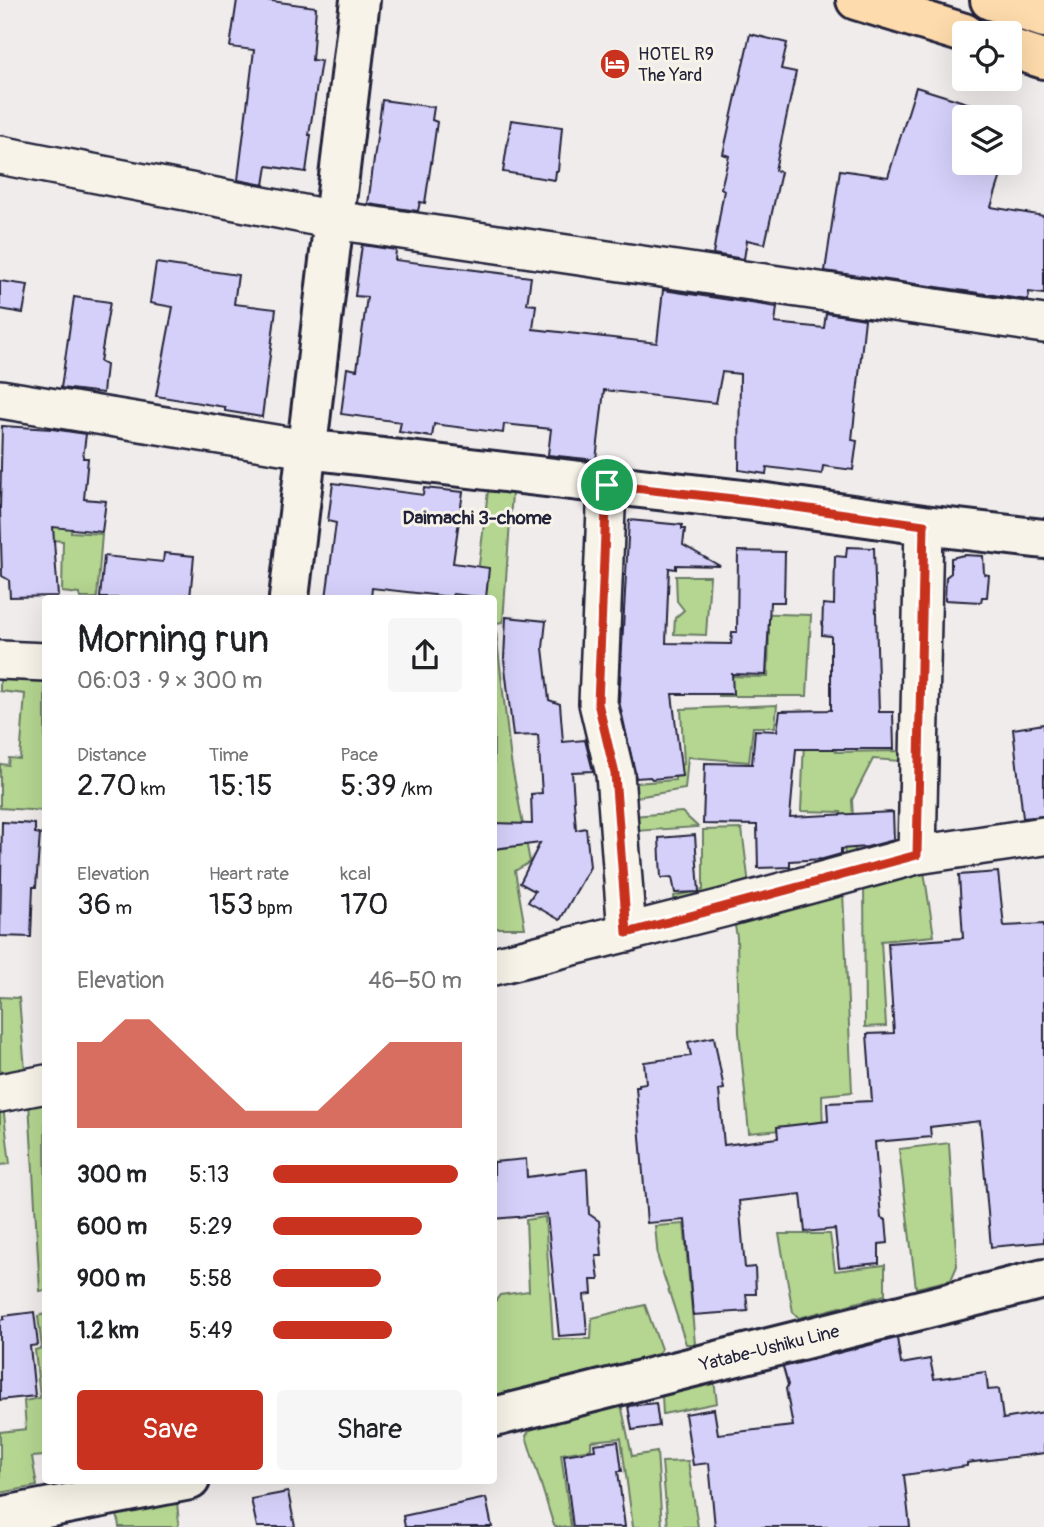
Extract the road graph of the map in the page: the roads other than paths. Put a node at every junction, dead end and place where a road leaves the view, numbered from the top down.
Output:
1 (360, 0) edge
2 (856, 0) edge
3 (990, 0) edge
4 (1044, 18) edge
5 (952, 29) edge
6 (1022, 52) edge
7 (1044, 60) edge
8 (0, 155) edge
9 (334, 220) junction
10 (1044, 324) edge
11 (0, 399) edge
12 (306, 449) junction
13 (607, 485) junction
14 (924, 525) junction
15 (1044, 538) edge
16 (289, 595) edge
17 (0, 660) edge
18 (42, 662) edge
19 (1044, 836) edge
20 (917, 855) junction
21 (627, 933) junction
22 (497, 965) edge
23 (42, 1085) edge
24 (0, 1093) edge
25 (1044, 1279) edge
26 (497, 1416) edge
27 (169, 1484) edge
28 (0, 1517) edge

1 - 9 street
2 - 5 main road
3 - 4 main road
6 - 7 main road
8 - 9 street
9 - 10 street
9 - 12 street
11 - 12 street
12 - 13 street
12 - 16 street
13 - 14 street
13 - 21 street
14 - 15 street
14 - 20 street
17 - 18 street
19 - 20 street
20 - 21 street
21 - 22 street
23 - 24 street
25 - 26 street, Yatabe-Ushiku Line
27 - 28 street

